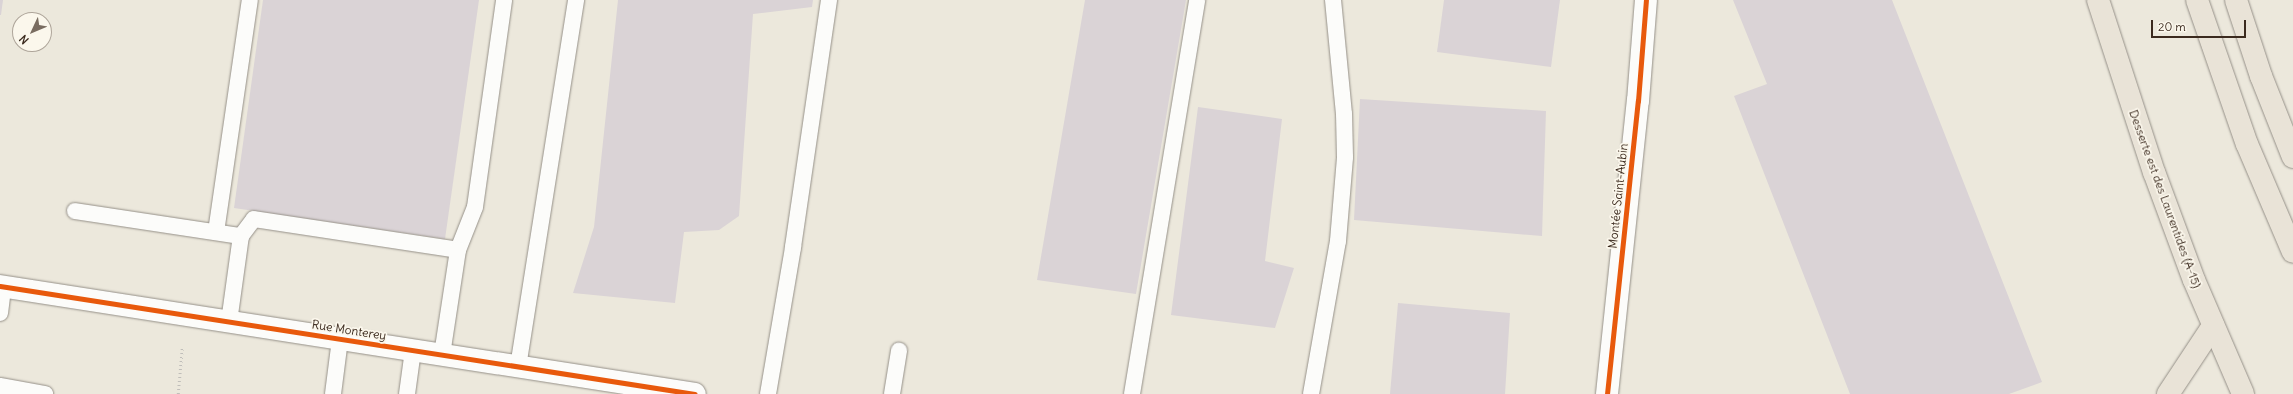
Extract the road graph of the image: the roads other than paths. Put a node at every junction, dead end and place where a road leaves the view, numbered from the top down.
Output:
1 (250, 0) edge
2 (504, 0) edge
3 (576, 0) edge
4 (829, 0) edge
5 (1196, 0) edge
6 (1332, 0) edge
7 (1646, 0) edge
8 (2098, 0) edge
9 (2197, 0) edge
10 (2236, 0) edge
11 (2293, 157) edge
12 (75, 211) dead end
13 (216, 232) junction
14 (241, 236) junction
15 (458, 250) junction
16 (2293, 252) edge
17 (1, 287) edge
18 (0, 313) edge
19 (229, 322) junction
20 (2213, 326) junction
21 (340, 339) junction
22 (413, 350) junction
23 (898, 351) dead end
24 (442, 355) junction
25 (518, 367) junction
26 (0, 386) edge
27 (45, 394) edge
28 (333, 394) edge
29 (407, 394) edge
30 (695, 394) edge
31 (768, 394) edge
32 (892, 394) edge
33 (1132, 394) edge
34 (1311, 394) edge
35 (1607, 394) edge
36 (2168, 394) edge
37 (2243, 394) edge

1 - 13 lane
2 - 15 lane
3 - 25 lane
4 - 31 lane
5 - 33 lane
6 - 34 lane
7 - 35 street, Montée Saint-Aubin
8 - 20 main road, Desserte est des Laurentides (A-15)
9 - 16 main road
10 - 11 main road
12 - 13 lane
13 - 14 lane
14 - 15 lane
14 - 19 lane
15 - 24 lane
17 - 18 lane
17 - 19 street, Rue Monterey
19 - 21 street, Rue Monterey
20 - 36 main road
20 - 37 main road, Desserte est des Laurentides (A-15)
21 - 22 street, Rue Monterey
21 - 28 lane
22 - 24 street, Rue Monterey
22 - 29 lane
23 - 32 lane
24 - 25 street, Rue Monterey
25 - 30 street, Rue Monterey
26 - 27 lane

